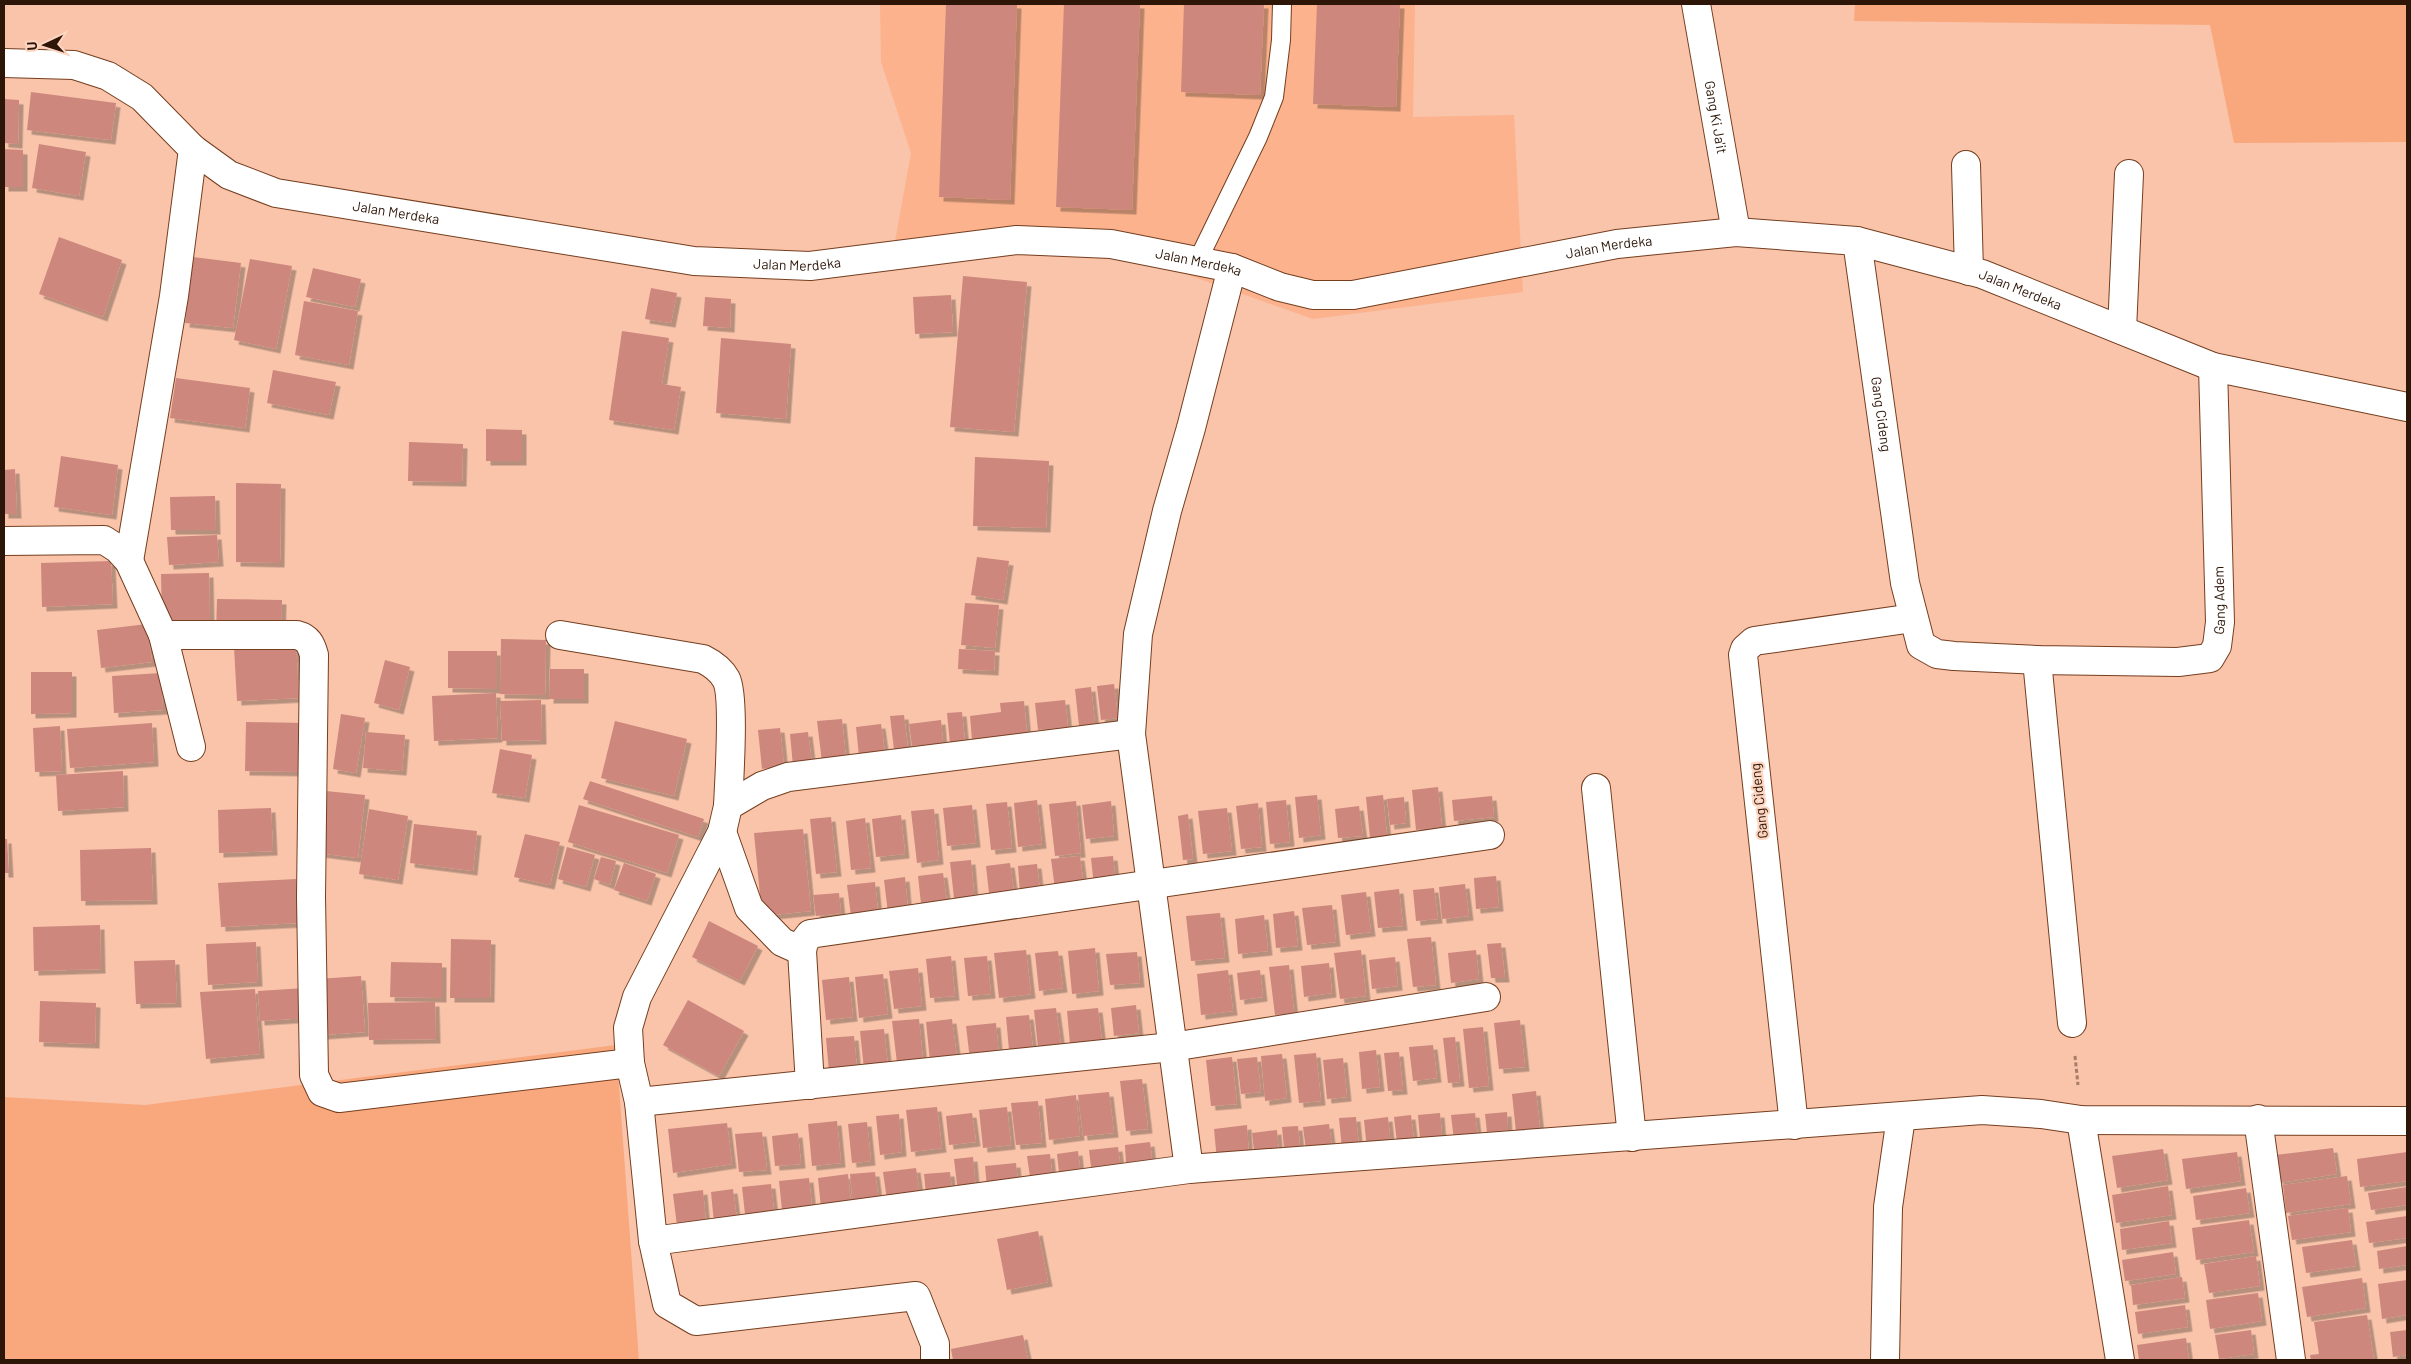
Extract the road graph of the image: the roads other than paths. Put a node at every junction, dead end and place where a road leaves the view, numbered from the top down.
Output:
1 (1282, 4) edge
2 (1696, 4) edge
3 (4, 63) edge
4 (193, 148) junction
5 (1966, 165) dead end
6 (2129, 174) dead end
7 (1736, 232) junction
8 (1857, 241) junction
9 (1198, 260) junction
10 (1232, 268) junction
11 (1969, 271) junction
12 (2122, 330) junction
13 (2213, 367) junction
14 (2407, 407) edge
15 (4, 541) edge
16 (129, 560) junction
17 (1913, 618) junction
18 (163, 635) junction
19 (560, 636) dead end
20 (2037, 660) junction
21 (1132, 734) junction
22 (191, 747) dead end
23 (1596, 788) dead end
24 (725, 819) junction
25 (1490, 835) dead end
26 (1152, 883) junction
27 (802, 951) junction
28 (1486, 997) dead end
29 (2072, 1023) road end
30 (1172, 1047) junction
31 (630, 1064) junction
32 (810, 1085) junction
33 (639, 1102) junction
34 (1901, 1117) junction
35 (2258, 1119) junction
36 (2081, 1120) junction
37 (2407, 1120) edge
38 (1794, 1125) junction
39 (1632, 1137) junction
40 (1189, 1169) junction
41 (653, 1241) junction
42 (935, 1360) edge
43 (1885, 1360) edge
44 (2120, 1360) edge
45 (2291, 1360) edge

1 - 9 lane
2 - 7 street, Gang Ki Ja'it
3 - 4 street, Jalan Merdeka
4 - 9 street, Jalan Merdeka
4 - 16 street
5 - 11 street
6 - 12 street
7 - 8 street, Jalan Merdeka
7 - 10 street, Jalan Merdeka
8 - 11 street, Jalan Merdeka
8 - 17 street, Gang Cideng
9 - 10 street, Jalan Merdeka
10 - 21 street
11 - 12 street, Jalan Merdeka
12 - 13 street, Jalan Merdeka
13 - 14 street, Jalan Merdeka
13 - 20 street, Gang Adem
15 - 16 street
16 - 18 street
17 - 20 street, Gang Cideng
17 - 38 street, Gang Cideng
18 - 22 street
18 - 31 street
19 - 24 street
20 - 29 street
21 - 24 street
21 - 26 street
23 - 39 street
24 - 27 street
24 - 31 street
25 - 26 street
26 - 27 street
26 - 30 street
27 - 32 street
28 - 30 street
30 - 32 street
30 - 40 street
31 - 33 street
32 - 33 street
33 - 41 street
34 - 36 street
34 - 38 street
34 - 43 street
35 - 36 street
35 - 37 street
35 - 45 street
36 - 44 street
38 - 39 street
39 - 40 street
40 - 41 street
41 - 42 street

